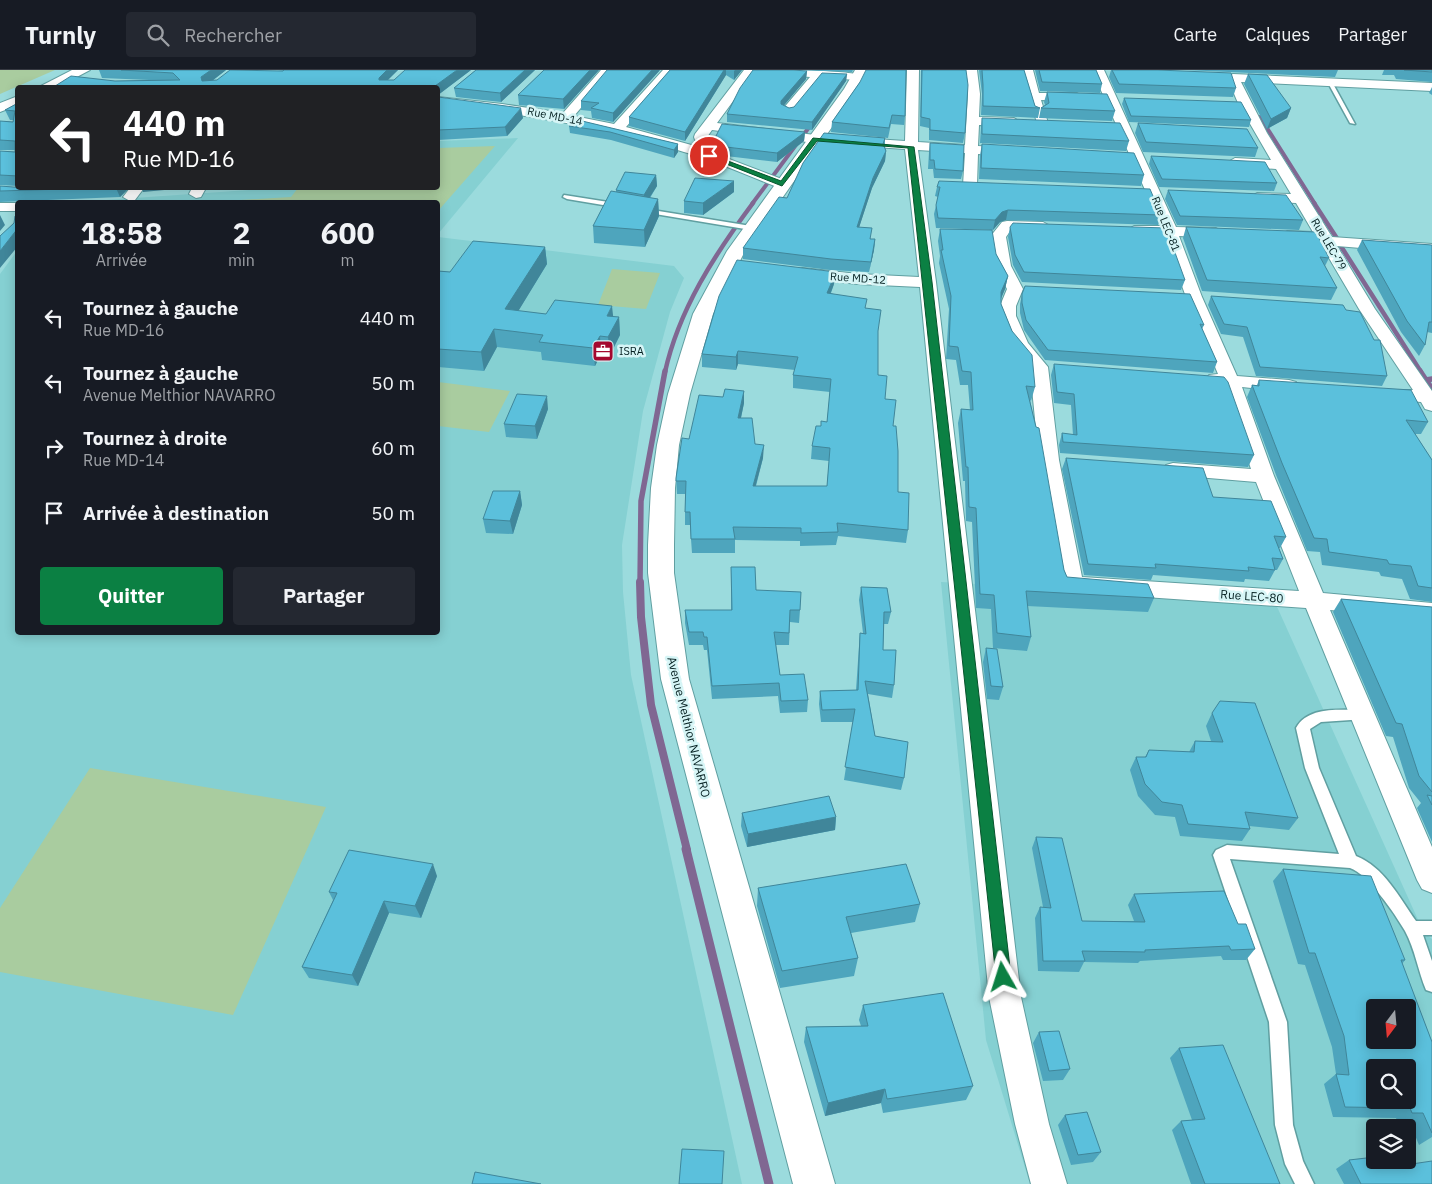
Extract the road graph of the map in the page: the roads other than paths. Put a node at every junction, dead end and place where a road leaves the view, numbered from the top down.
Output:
1 (607, 70) edge
2 (670, 70) edge
3 (750, 70) edge
4 (765, 70) edge
5 (913, 70) edge
6 (971, 70) edge
7 (1027, 70) edge
8 (1098, 71) edge
9 (819, 72) edge
10 (860, 74) edge
11 (1282, 75) edge
12 (87, 76) edge
13 (1329, 82) junction
14 (51, 85) edge
15 (1432, 87) edge
16 (453, 91) edge
17 (519, 95) edge
18 (1035, 96) junction
19 (1116, 98) junction
20 (440, 100) edge
21 (15, 101) edge
22 (440, 101) edge
23 (506, 107) junction
24 (0, 108) edge
25 (788, 110) edge
26 (562, 117) junction
27 (973, 121) junction
28 (1352, 123) dead end
29 (1106, 125) edge
30 (708, 126) junction
31 (1129, 126) junction
32 (547, 129) dead end
33 (617, 129) junction
34 (1241, 132) edge
35 (1261, 133) junction
36 (815, 139) junction
37 (911, 147) junction
38 (691, 149) junction
39 (970, 150) junction
40 (1029, 153) edge
41 (1118, 157) edge
42 (1138, 158) junction
43 (1157, 159) edge
44 (1224, 162) edge
45 (1281, 165) junction
46 (782, 184) junction
47 (951, 184) edge
48 (1134, 191) edge
49 (1153, 192) junction
50 (1173, 193) edge
51 (1243, 196) edge
52 (567, 197) dead end
53 (1303, 199) junction
54 (0, 207) edge
55 (15, 207) edge
56 (1056, 227) edge
57 (751, 228) junction
58 (1122, 230) edge
59 (1003, 231) junction
60 (1170, 231) junction
61 (1228, 234) edge
62 (1276, 235) edge
63 (979, 237) edge
64 (1326, 239) junction
65 (1432, 249) edge
66 (784, 271) edge
67 (928, 282) junction
68 (1015, 288) junction
69 (1035, 289) edge
70 (1174, 296) edge
71 (1194, 297) junction
72 (1213, 298) edge
73 (1348, 307) dead end
74 (1368, 309) junction
75 (1201, 378) edge
76 (1230, 380) junction
77 (1309, 388) edge
78 (1368, 393) edge
79 (1431, 401) edge
80 (1156, 468) edge
81 (1264, 476) junction
82 (1314, 600) junction
83 (1432, 611) edge
84 (1361, 715) junction
85 (1350, 861) junction
86 (1432, 880) edge
87 (1412, 928) junction
88 (1432, 928) edge
89 (1432, 984) edge
90 (814, 1184) edge
91 (1049, 1184) edge
92 (1305, 1184) edge

1 - 26 street
2 - 33 street
3 - 30 street
4 - 9 street
5 - 37 street
6 - 27 street
7 - 18 street
8 - 19 street, Rue LEC-81
9 - 10 street
9 - 25 street
10 - 36 street, Avenue Melthior NAVARRO
11 - 13 street
11 - 35 street, Rue LEC-79
12 - 14 street
13 - 15 street
13 - 28 lane
16 - 20 street
17 - 23 street
18 - 19 street
18 - 27 street
19 - 31 street, Rue LEC-81
21 - 24 street
22 - 23 street, Rue MD-14
23 - 26 street, Rue MD-14
26 - 32 street
26 - 33 street, Rue MD-14
27 - 39 street
29 - 31 street
30 - 36 street
30 - 38 street
31 - 42 street, Rue LEC-81
33 - 38 street, Rue MD-14
34 - 35 street
35 - 45 street, Rue LEC-79
36 - 37 street
36 - 46 street, Avenue Melthior NAVARRO
37 - 39 street
37 - 67 street
38 - 46 street, Rue MD-14
39 - 40 street
39 - 47 street
41 - 42 street
42 - 43 street
42 - 49 street, Rue LEC-81
44 - 45 street
45 - 53 street, Rue LEC-79
46 - 57 street, Avenue Melthior NAVARRO
48 - 49 street
49 - 50 street
49 - 60 street, Rue LEC-81
51 - 53 street
52 - 57 lane
53 - 64 street, Rue LEC-79
54 - 55 street
56 - 59 street
57 - 90 street, Avenue Melthior NAVARRO
58 - 60 street
59 - 63 street
59 - 68 street
60 - 61 street
60 - 71 street, Rue LEC-81
62 - 64 street
64 - 65 street
64 - 74 street, Rue LEC-79
66 - 67 street, Rue MD-12
67 - 91 street
68 - 69 street
68 - 82 street, Rue LEC-80
70 - 71 street
71 - 72 street
71 - 76 street, Rue LEC-81
73 - 74 street
74 - 79 street, Rue LEC-79
75 - 76 street
76 - 77 street
76 - 81 street, Rue LEC-81
78 - 79 street
80 - 81 street
81 - 82 street, Rue LEC-81
82 - 83 street, Rue LEC-80
82 - 84 street, Rue LEC-81
84 - 85 lane
84 - 86 street, Rue LEC-81
85 - 87 lane
85 - 92 lane
87 - 88 lane
87 - 89 lane

